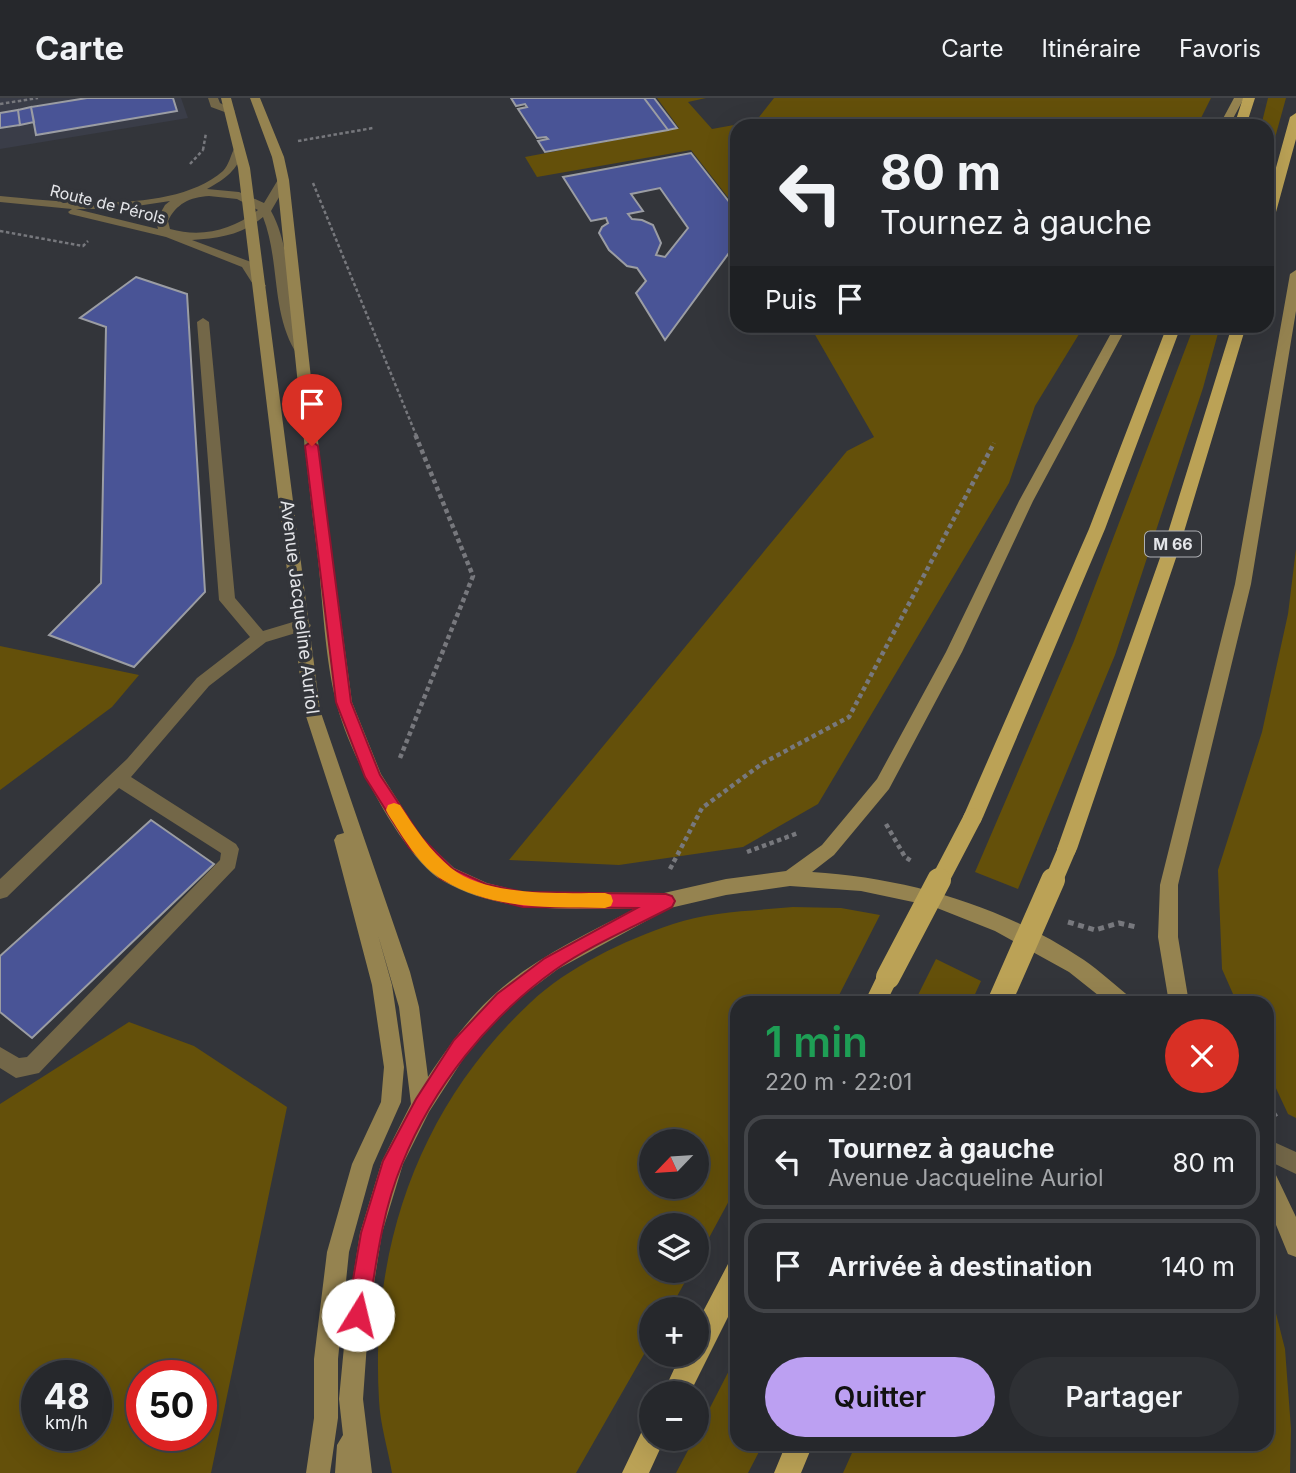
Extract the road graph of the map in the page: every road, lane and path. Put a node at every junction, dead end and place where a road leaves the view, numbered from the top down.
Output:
1 (38, 98) edge
2 (213, 98) edge
3 (226, 98) edge
4 (255, 98) edge
5 (1239, 98) edge
6 (1249, 98) edge
7 (0, 104) edge
8 (230, 111) junction
9 (1296, 117) edge
10 (1228, 119) edge
11 (1242, 119) edge
12 (373, 128) dead end
13 (296, 142) dead end
14 (239, 149) junction
15 (283, 180) junction
16 (192, 195) junction
17 (1274, 197) edge
18 (248, 198) junction
19 (0, 199) edge
20 (36, 203) junction
21 (268, 205) junction
22 (322, 205) dead end
23 (251, 220) junction
24 (172, 236) junction
25 (1296, 274) edge
26 (260, 286) junction
27 (203, 322) dead end
28 (1117, 333) edge
29 (1171, 333) edge
30 (1237, 333) edge
31 (300, 348) junction
32 (994, 443) dead end
33 (303, 625) junction
34 (260, 638) junction
35 (399, 760) dead end
36 (331, 774) junction
37 (118, 778) junction
38 (790, 878) junction
39 (0, 891) edge
40 (666, 901) junction
41 (878, 996) edge
42 (1002, 996) edge
43 (1114, 996) edge
44 (1178, 996) edge
45 (0, 1056) edge
46 (422, 1105) junction
47 (1274, 1152) edge
48 (1296, 1163) edge
49 (1274, 1194) edge
50 (1296, 1245) edge
51 (730, 1287) edge
52 (709, 1328) edge
53 (351, 1399) junction
54 (646, 1451) edge
55 (797, 1451) edge
56 (318, 1473) edge
57 (347, 1473) edge
58 (360, 1473) edge
59 (635, 1473) edge
60 (787, 1473) edge

1 - 7 path
2 - 8 street
3 - 8 main road, Avenue Jacqueline Auriol
4 - 15 main road, Avenue Jacqueline Auriol
5 - 10 main road
6 - 11 highway
8 - 14 main road, Avenue Jacqueline Auriol
9 - 17 highway
12 - 13 path
14 - 16 street
14 - 18 main road, Avenue Jacqueline Auriol
15 - 21 street
15 - 31 main road, Avenue Jacqueline Auriol
16 - 18 street, Route de Pérols
16 - 20 street, Route de Pérols
16 - 24 street
18 - 21 street
18 - 23 main road, Avenue Jacqueline Auriol
19 - 20 street, Route de Pérols
20 - 24 street, Route de Pérols
21 - 23 street
21 - 31 street
22 - 35 path
23 - 24 street
23 - 26 main road, Avenue Jacqueline Auriol
24 - 26 street
25 - 44 main road
26 - 33 main road, Avenue Jacqueline Auriol
27 - 34 street
28 - 38 main road
29 - 41 highway, bridge
30 - 42 highway, M 66, bridge
31 - 40 main road, Avenue Jacqueline Auriol
32 - 40 path
33 - 34 street
33 - 36 main road, Avenue Jacqueline Auriol
34 - 37 street
36 - 46 main road, Avenue Jacqueline Auriol
36 - 56 main road
37 - 39 street
37 - 45 street
38 - 40 main road
38 - 43 main road
40 - 46 main road
46 - 53 main road
47 - 48 street
49 - 50 main road
51 - 52 highway
53 - 57 main road
53 - 58 main road
54 - 59 highway
55 - 60 highway

